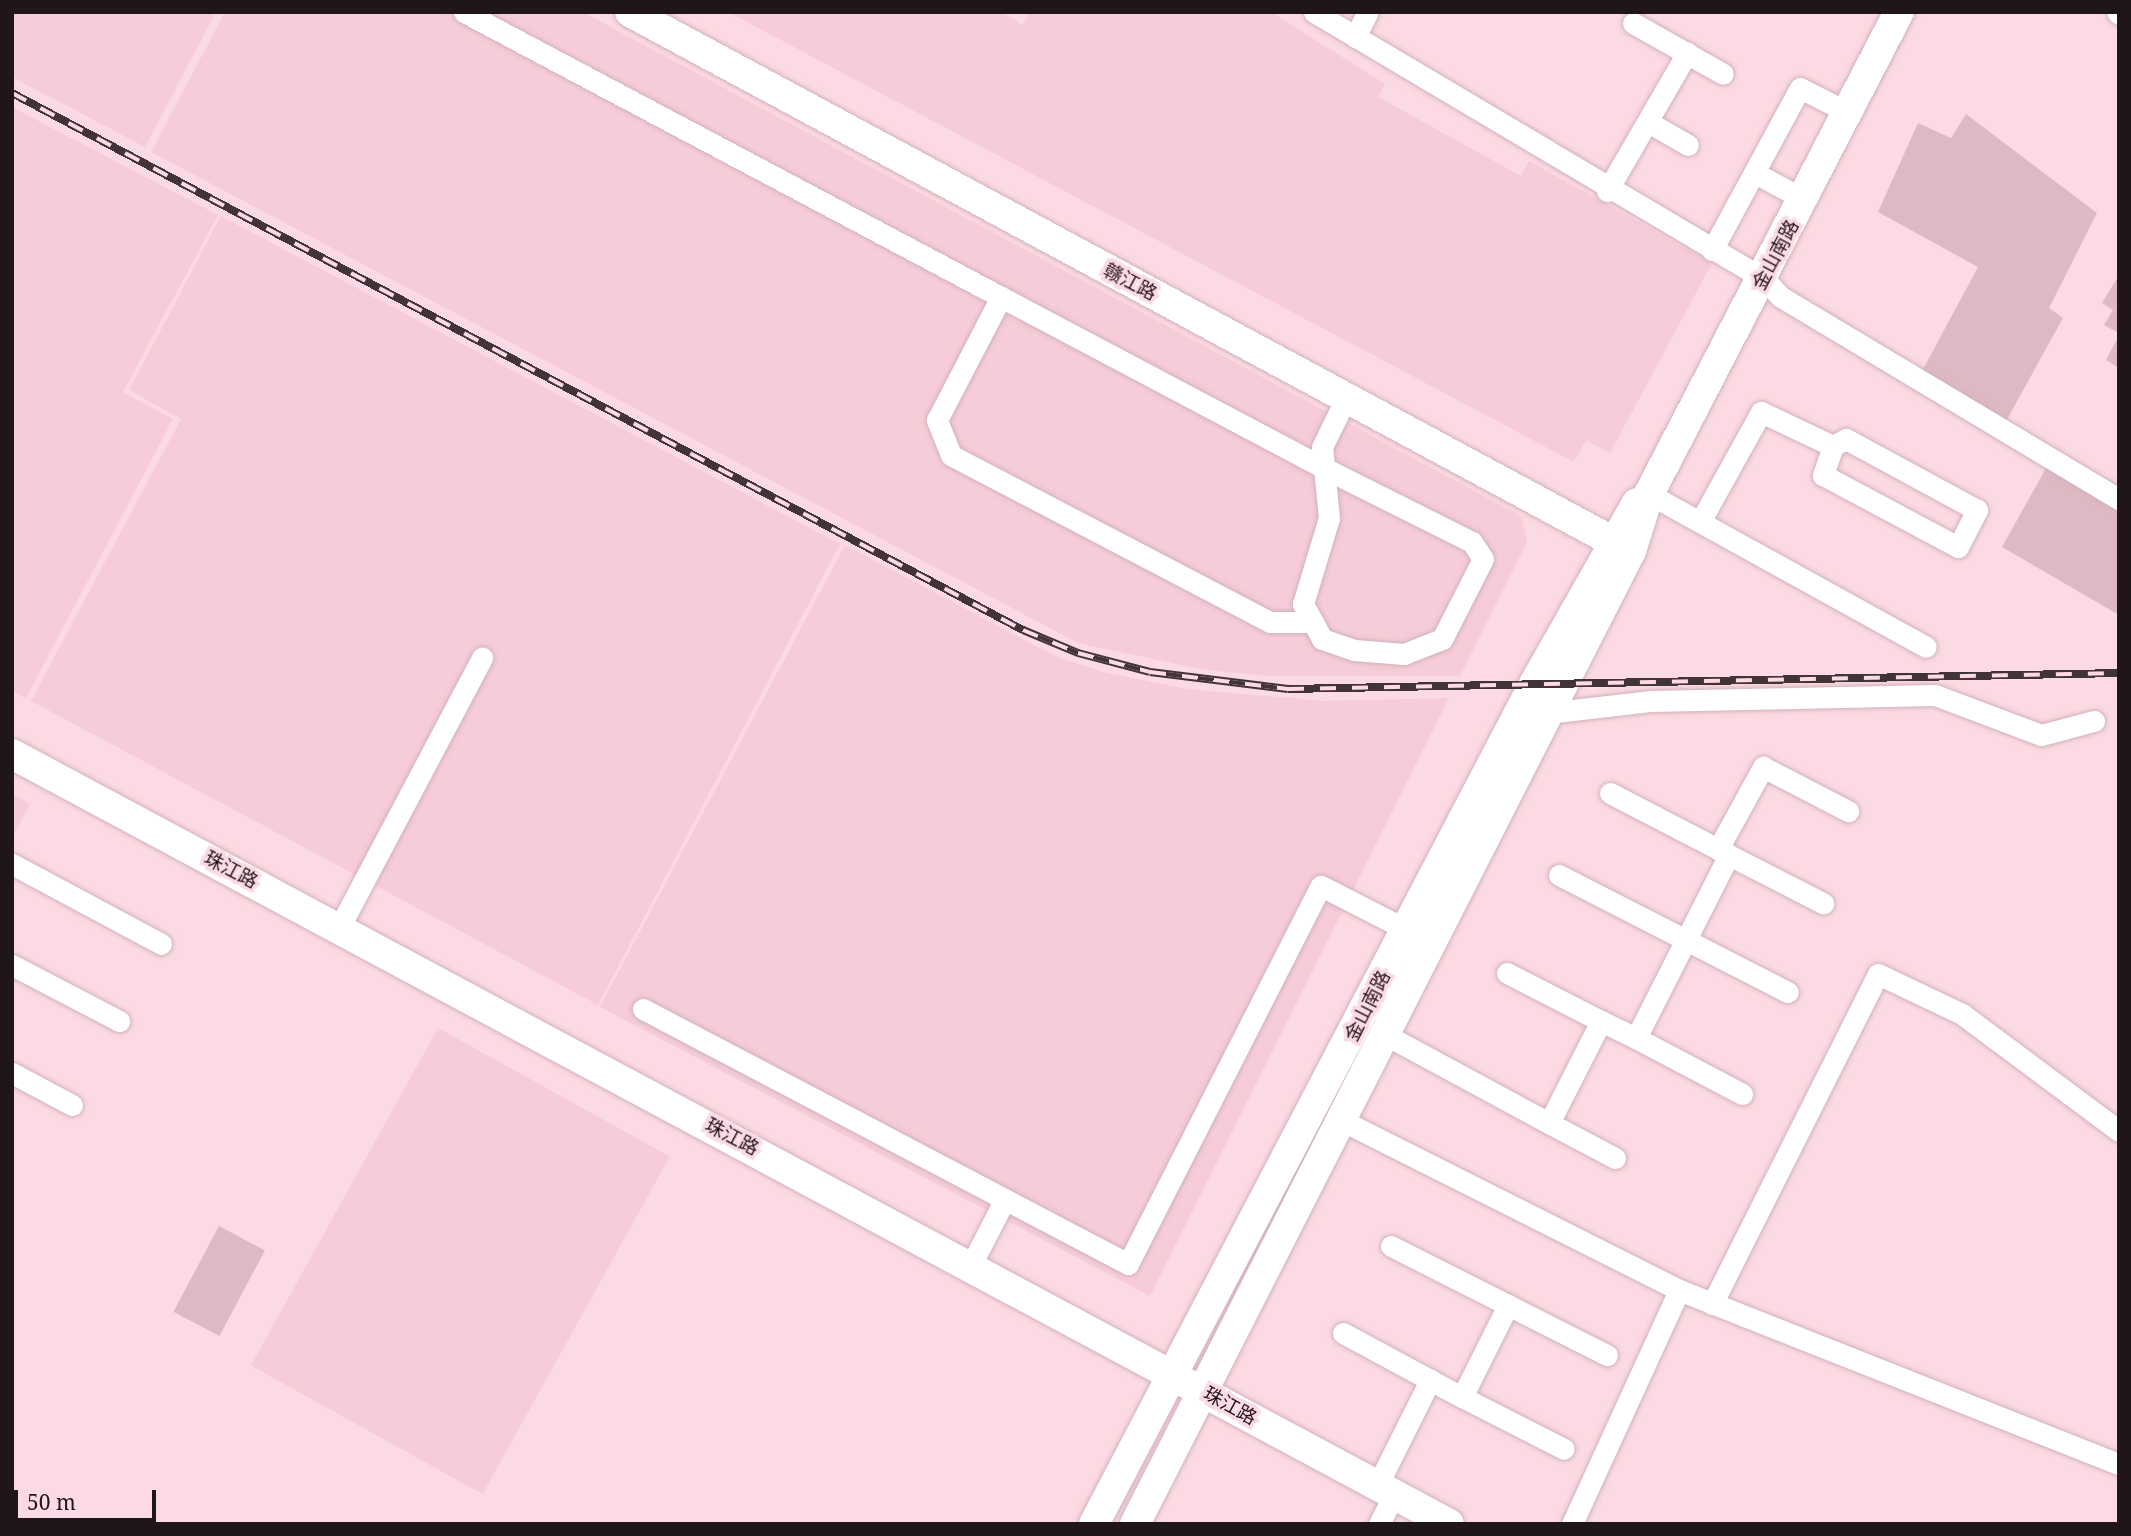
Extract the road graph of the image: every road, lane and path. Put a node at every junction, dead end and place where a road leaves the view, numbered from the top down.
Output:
1 (464, 12) edge
2 (630, 12) edge
3 (1314, 12) edge
4 (1368, 12) edge
5 (1899, 12) edge
6 (1633, 23) dead end
7 (1355, 37) junction
8 (1687, 53) junction
9 (1723, 74) dead end
10 (1849, 113) junction
11 (1648, 122) junction
12 (1688, 145) dead end
13 (1755, 173) junction
14 (1607, 191) junction
15 (1805, 200) junction
16 (1712, 250) junction
17 (1764, 279) junction
18 (1001, 297) junction
19 (1346, 398) junction
20 (1833, 446) junction
21 (1324, 468) junction
22 (1649, 494) junction
23 (2119, 499) edge
24 (1700, 522) junction
25 (1622, 546) junction
26 (1313, 622) junction
27 (1926, 647) dead end
28 (482, 658) dead end
29 (1547, 713) junction
30 (2094, 721) dead end
31 (12, 754) edge
32 (1610, 793) dead end
33 (1848, 811) dead end
34 (1724, 852) junction
35 (12, 864) edge
36 (1559, 875) dead end
37 (1823, 903) dead end
38 (339, 928) junction
39 (1407, 930) junction
40 (1686, 940) junction
41 (161, 944) dead end
42 (12, 965) edge
43 (1507, 973) dead end
44 (1788, 992) dead end
45 (643, 1009) dead end
46 (120, 1021) dead end
47 (1601, 1021) junction
48 (1386, 1035) junction
49 (1636, 1038) junction
50 (12, 1073) edge
51 (1742, 1094) dead end
52 (72, 1105) dead end
53 (1343, 1121) junction
54 (1549, 1123) junction
55 (2119, 1131) edge
56 (1615, 1158) dead end
57 (1005, 1199) junction
58 (1391, 1246) dead end
59 (971, 1265) junction
60 (1679, 1290) junction
61 (1712, 1304) junction
62 (1508, 1306) junction
63 (1343, 1333) dead end
64 (1607, 1356) dead end
65 (1176, 1377) junction
66 (1430, 1380) junction
67 (1206, 1392) junction
68 (1462, 1397) junction
69 (1564, 1449) dead end
70 (2119, 1464) edge
71 (1386, 1491) junction
72 (1094, 1524) edge
73 (1135, 1524) edge
74 (1379, 1524) edge
75 (1449, 1524) edge
76 (1572, 1524) edge

1 - 18 street
2 - 19 main road, 赣江路
3 - 7 street
4 - 7 street
5 - 10 main road, 金山南路
6 - 8 street
7 - 14 street
8 - 9 street
8 - 11 street
10 - 13 street
10 - 15 main road, 金山南路
11 - 12 street
11 - 14 street
13 - 15 street
13 - 16 street
14 - 16 street
15 - 17 main road, 金山南路
16 - 17 street
17 - 22 main road, 金山南路
17 - 23 street
18 - 21 street
18 - 26 street
19 - 21 street
19 - 25 main road, 赣江路
20 - 20 street
20 - 24 street
21 - 26 street
21 - 26 street
22 - 24 street
22 - 25 main road, 金山南路
24 - 27 street
25 - 29 main road, 金山南路
25 - 39 main road, 金山南路
28 - 38 street
29 - 30 street
29 - 48 main road, 金山南路
31 - 38 main road, 珠江路
32 - 34 street
33 - 34 street
34 - 37 street
34 - 40 street
35 - 41 street
36 - 40 street
38 - 59 main road, 珠江路
39 - 57 street
39 - 65 main road, 金山南路
40 - 44 street
40 - 49 street
42 - 46 street
43 - 47 street
45 - 57 street
47 - 49 street
47 - 54 street
48 - 53 main road, 金山南路
48 - 54 street
49 - 51 street
50 - 52 street
53 - 60 street
53 - 67 main road, 金山南路
54 - 56 street
55 - 61 street
57 - 59 street
58 - 62 street
59 - 65 main road, 珠江路
60 - 61 street
60 - 76 street
61 - 70 street
62 - 64 street
62 - 68 street
63 - 66 street
65 - 67 main road, 珠江路
65 - 72 main road, 金山南路
66 - 68 street
66 - 71 street
67 - 71 main road, 珠江路
67 - 73 main road, 金山南路
68 - 69 street
71 - 74 street
71 - 75 main road, 珠江路

